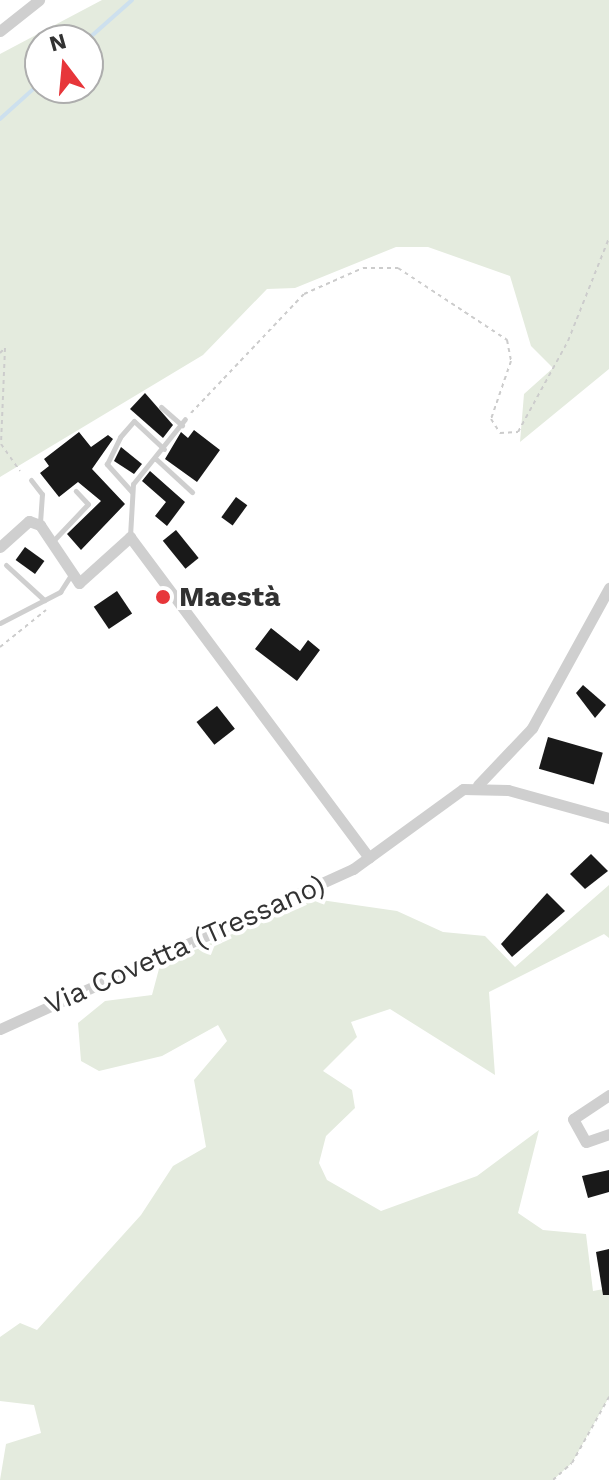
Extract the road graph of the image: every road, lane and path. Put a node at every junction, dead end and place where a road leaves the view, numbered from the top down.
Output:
1 (39, 0) edge
2 (0, 31) edge
3 (609, 238) edge
4 (0, 353) edge
5 (161, 407) dead end
6 (183, 422) junction
7 (165, 449) junction
8 (156, 459) junction
9 (20, 471) dead end
10 (31, 480) dead end
11 (76, 491) dead end
12 (192, 492) dead end
13 (132, 493) junction
14 (40, 525) junction
15 (130, 537) junction
16 (52, 543) junction
17 (0, 547) edge
18 (6, 565) dead end
19 (71, 574) junction
20 (609, 588) edge
21 (44, 600) junction
22 (56, 602) dead end
23 (0, 623) edge
24 (0, 647) edge
25 (478, 785) junction
26 (609, 818) edge
27 (369, 858) junction
28 (0, 1029) edge
29 (609, 1095) edge
30 (609, 1134) edge
31 (609, 1397) edge
32 (553, 1480) edge

1 - 2 street
3 - 6 path
4 - 9 path
5 - 6 lane
6 - 7 lane
7 - 8 lane
7 - 13 lane
8 - 12 lane
8 - 13 lane
10 - 14 lane
11 - 16 lane
13 - 15 lane
14 - 16 street
14 - 17 street
15 - 19 street
15 - 27 street
16 - 19 street
18 - 21 lane
19 - 21 lane
20 - 25 street
21 - 23 lane
22 - 24 path
25 - 26 street
25 - 27 street, Via Covetta (Tressano)
27 - 28 street, Via Covetta (Tressano)
29 - 30 street
31 - 32 path

